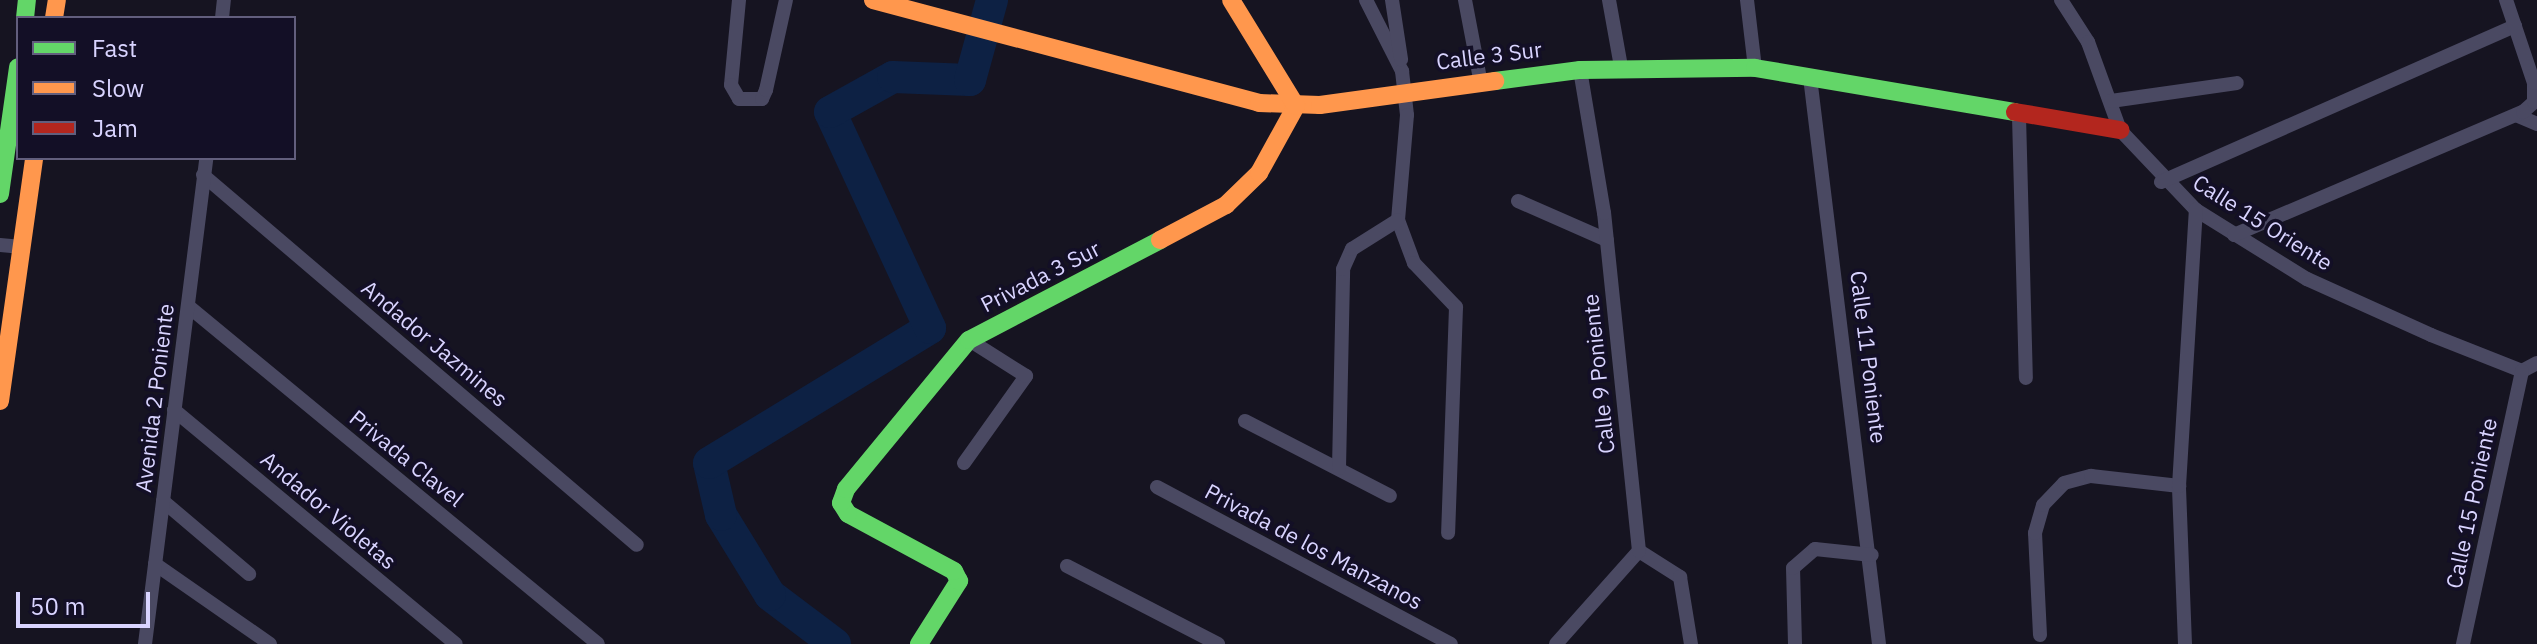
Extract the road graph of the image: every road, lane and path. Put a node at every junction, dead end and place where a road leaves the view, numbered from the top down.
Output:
1 (739, 0) edge
2 (786, 0) edge
3 (873, 0) edge
4 (1231, 0) edge
5 (1366, 0) edge
6 (1392, 0) edge
7 (1465, 0) edge
8 (1609, 0) edge
9 (1747, 0) edge
10 (2061, 0) edge
11 (2506, 0) edge
12 (2515, 26) junction
13 (1621, 67) junction
14 (1755, 68) junction
15 (1580, 70) junction
16 (1402, 71) junction
17 (1810, 77) junction
18 (1480, 79) junction
19 (16, 81) edge
20 (2237, 83) dead end
21 (1405, 90) junction
22 (2111, 101) junction
23 (1296, 106) junction
24 (2516, 115) junction
25 (2019, 116) junction
26 (2537, 124) edge
27 (2120, 130) junction
28 (34, 160) edge
29 (206, 160) edge
30 (203, 175) junction
31 (2161, 182) junction
32 (0, 194) edge
33 (1518, 201) dead end
34 (2196, 210) junction
35 (1398, 220) junction
36 (2234, 235) junction
37 (1607, 240) junction
38 (0, 245) edge
39 (22, 247) junction
40 (188, 306) junction
41 (969, 340) junction
42 (2537, 363) edge
43 (2522, 371) junction
44 (2026, 378) dead end
45 (0, 401) edge
46 (174, 410) junction
47 (1245, 421) dead end
48 (964, 463) dead end
49 (1339, 468) junction
50 (2179, 486) junction
51 (1157, 487) dead end
52 (1390, 496) dead end
53 (163, 501) junction
54 (1448, 533) dead end
55 (637, 545) dead end
56 (1639, 551) junction
57 (1872, 555) junction
58 (155, 564) junction
59 (1067, 566) dead end
60 (249, 574) dead end
61 (2040, 635) dead end
62 (145, 644) edge
63 (270, 644) edge
64 (456, 644) edge
65 (598, 644) edge
66 (919, 644) edge
67 (1218, 644) edge
68 (1451, 644) edge
69 (1556, 644) edge
70 (1691, 644) edge
71 (1795, 644) edge
72 (1879, 644) edge
73 (2185, 644) edge
74 (2463, 644) edge

1 - 2 street
3 - 23 street, Calle 3 Sur
4 - 23 street
5 - 16 street
6 - 16 street
7 - 18 street
8 - 13 street
9 - 14 street
10 - 22 street, Calle 15 Oriente
11 - 12 street
12 - 24 street
12 - 31 street
13 - 14 street, Calle 3 Sur
13 - 15 street, Calle 3 Sur
14 - 17 street, Calle 3 Sur
15 - 18 street, Calle 3 Sur
15 - 37 street, Calle 9 Poniente
16 - 21 street
17 - 25 street, Calle 3 Sur
17 - 57 street, Calle 11 Poniente
18 - 21 street, Calle 3 Sur
19 - 32 street
20 - 22 street
21 - 23 street, Calle 3 Sur
21 - 35 street
22 - 27 street, Calle 15 Oriente
23 - 41 street, Privada 3 Sur
24 - 26 street
24 - 36 street
25 - 27 street, Calle 3 Sur
25 - 44 street
27 - 31 street, Calle 15 Oriente
28 - 39 street
29 - 30 street, Avenida 2 Poniente
30 - 40 street, Avenida 2 Poniente
30 - 55 street, Andador Jazmines
31 - 34 street, Calle 15 Oriente
33 - 37 street
34 - 36 street, Calle 15 Oriente
34 - 50 street
35 - 49 street
35 - 54 street
36 - 43 street, Calle 15 Oriente
37 - 56 street, Calle 9 Poniente
38 - 39 street
39 - 45 street
40 - 46 street, Avenida 2 Poniente
40 - 65 street, Privada Clavel
41 - 48 street
41 - 66 street, Privada 3 Sur
42 - 43 street
43 - 74 street, Calle 15 Poniente
46 - 53 street, Avenida 2 Poniente
46 - 64 street, Andador Violetas
47 - 49 street
49 - 52 street
50 - 61 street
50 - 73 street
51 - 68 street, Privada de los Manzanos
53 - 58 street, Avenida 2 Poniente
53 - 60 street
56 - 69 street
56 - 70 street
57 - 71 street
57 - 72 street, Calle 11 Poniente
58 - 62 street, Avenida 2 Poniente
58 - 63 street
59 - 67 street

